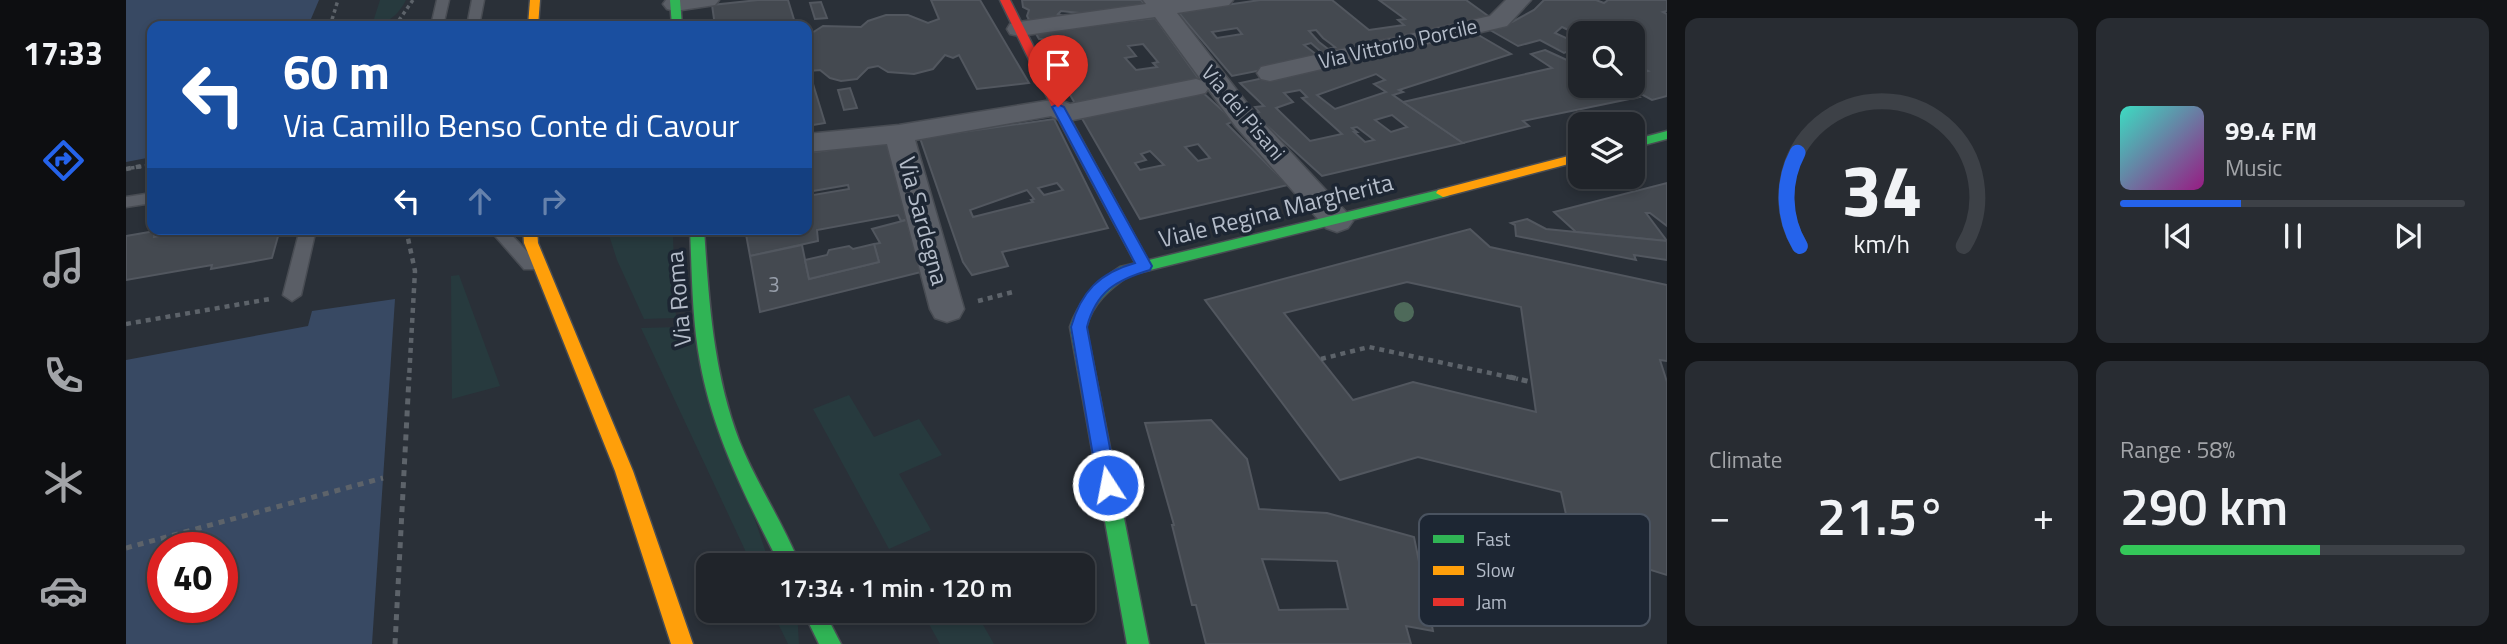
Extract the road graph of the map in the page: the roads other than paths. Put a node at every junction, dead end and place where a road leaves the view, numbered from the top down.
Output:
1 (443, 0) edge
2 (478, 0) edge
3 (535, 0) edge
4 (707, 0) edge
5 (1005, 0) edge
6 (1221, 0) edge
7 (1519, 0) edge
8 (1159, 5) edge
9 (676, 10) edge
10 (438, 21) edge
11 (474, 21) edge
12 (533, 21) edge
13 (1019, 29) junction
14 (1270, 73) dead end
15 (1196, 87) dead end
16 (1061, 111) junction
17 (899, 134) junction
18 (1667, 135) edge
19 (1645, 141) edge
20 (812, 142) edge
21 (1568, 160) edge
22 (147, 199) edge
23 (126, 202) edge
24 (1338, 221) junction
25 (307, 235) edge
26 (503, 235) edge
27 (530, 235) edge
28 (697, 235) edge
29 (1144, 266) junction
30 (548, 283) junction
31 (292, 295) road end
32 (961, 305) road end
33 (784, 553) edge
34 (819, 623) edge
35 (682, 644) edge
36 (830, 644) edge
37 (1138, 644) edge

1 - 10 lane
2 - 11 lane
3 - 12 street
4 - 9 street
5 - 13 street
6 - 8 street
7 - 14 street, Via Vittorio Porcile
8 - 13 street
8 - 24 street, Via dei Pisani
13 - 16 street
15 - 16 street
16 - 17 street
16 - 29 street
17 - 20 street
17 - 32 street, Via Sardegna
18 - 19 street
21 - 24 street, Viale Regina Margherita
22 - 23 lane
24 - 29 street, Viale Regina Margherita
25 - 31 lane
26 - 30 lane
27 - 30 street
28 - 33 street, Via Roma
29 - 37 street, Viale Regina Margherita
30 - 35 street
34 - 36 street

